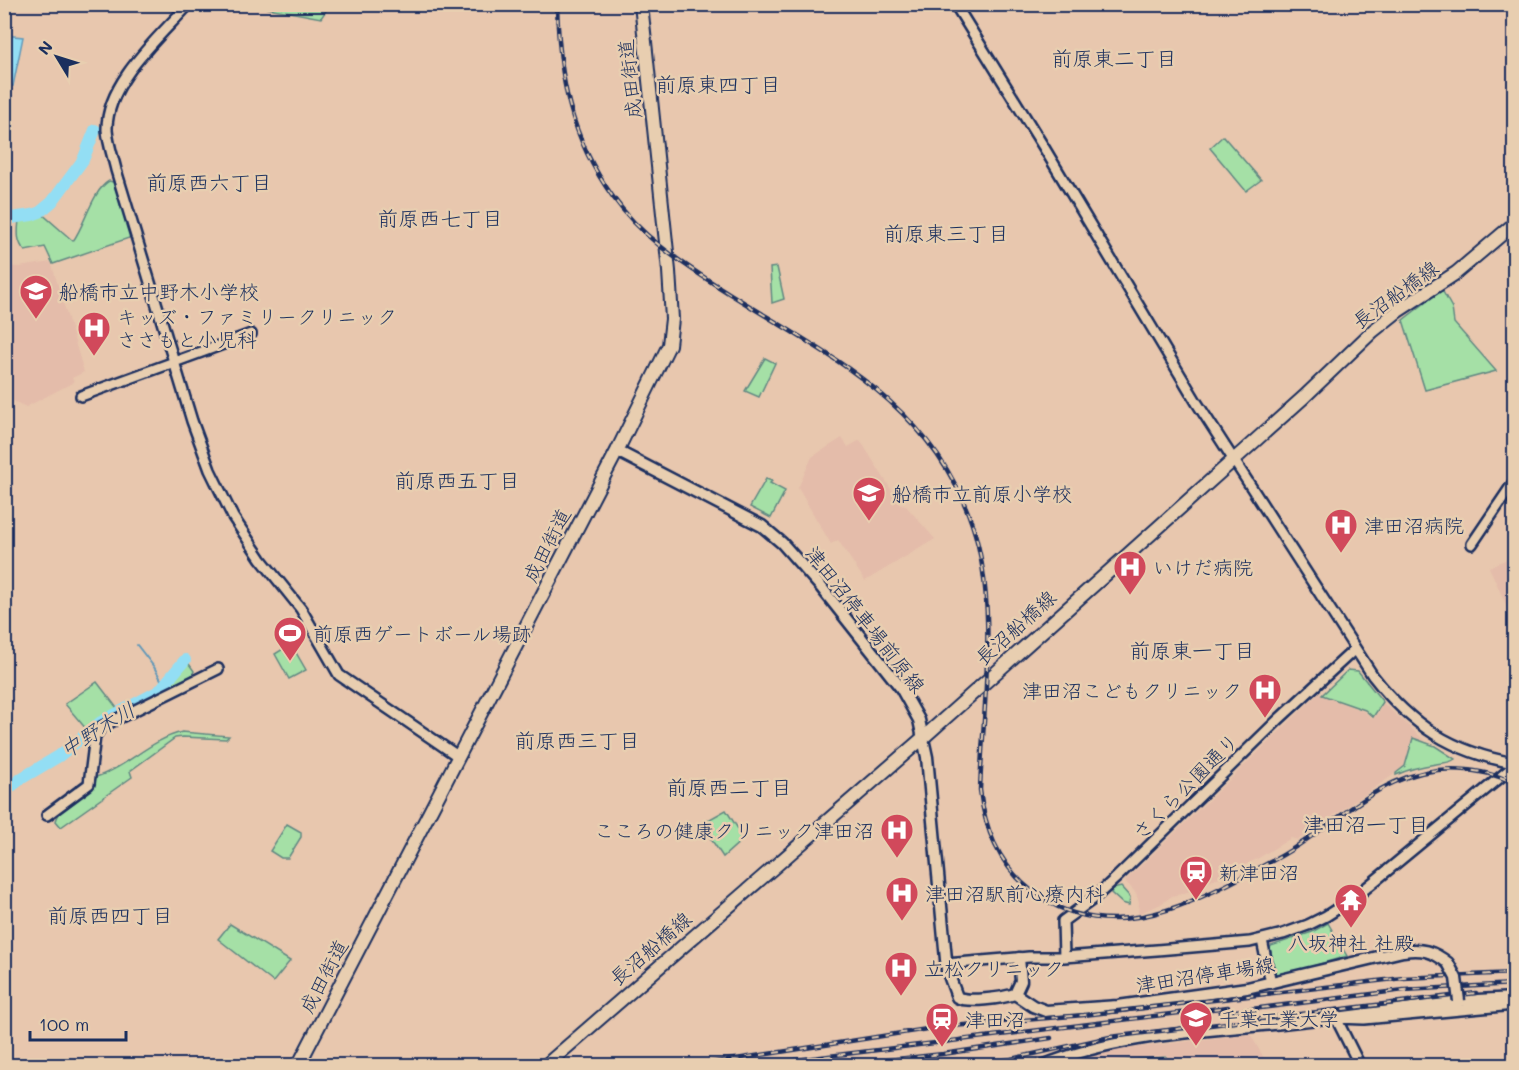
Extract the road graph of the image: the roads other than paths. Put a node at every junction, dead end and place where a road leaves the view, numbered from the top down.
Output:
1 (189, 4) edge
2 (641, 4) edge
3 (955, 4) edge
4 (1515, 224) edge
5 (250, 334) dead end
6 (175, 361) junction
7 (81, 396) dead end
8 (617, 451) junction
9 (1233, 461) junction
10 (1515, 482) edge
11 (1472, 544) dead end
12 (1355, 649) junction
13 (218, 669) dead end
14 (924, 737) junction
15 (459, 757) junction
16 (1515, 765) edge
17 (47, 814) dead end
18 (1262, 940) junction
19 (1064, 957) junction
20 (1019, 958) junction
21 (946, 964) junction
22 (1271, 983) junction
23 (1015, 994) junction
24 (1515, 998) edge
25 (1460, 1001) junction
26 (1515, 1005) edge
27 (1336, 1018) junction
28 (298, 1065) edge
29 (545, 1065) edge
30 (1041, 1065) edge
31 (1360, 1065) edge

1 - 6 street
2 - 8 main road, 成田街道
3 - 9 street
4 - 9 main road, 長沼船橋線
5 - 6 street
6 - 7 street
6 - 15 street
8 - 14 main road, 津田沼停車場前原線
8 - 15 main road, 成田街道
9 - 12 street
9 - 14 main road, 長沼船橋線
10 - 11 street
12 - 16 street
12 - 19 street, さくら公園通り
13 - 17 street
14 - 21 main road, 津田沼停車場前原線
14 - 29 main road, 長沼船橋線
15 - 28 main road, 成田街道
16 - 18 street
18 - 19 street
18 - 22 street
19 - 20 street
20 - 21 street
20 - 23 main road
21 - 23 main road, 津田沼停車場前原線
22 - 23 main road, 津田沼停車場線
22 - 25 main road, 津田沼停車場線, bridge
24 - 25 main road
25 - 27 street
26 - 27 street
27 - 30 street
27 - 31 street

